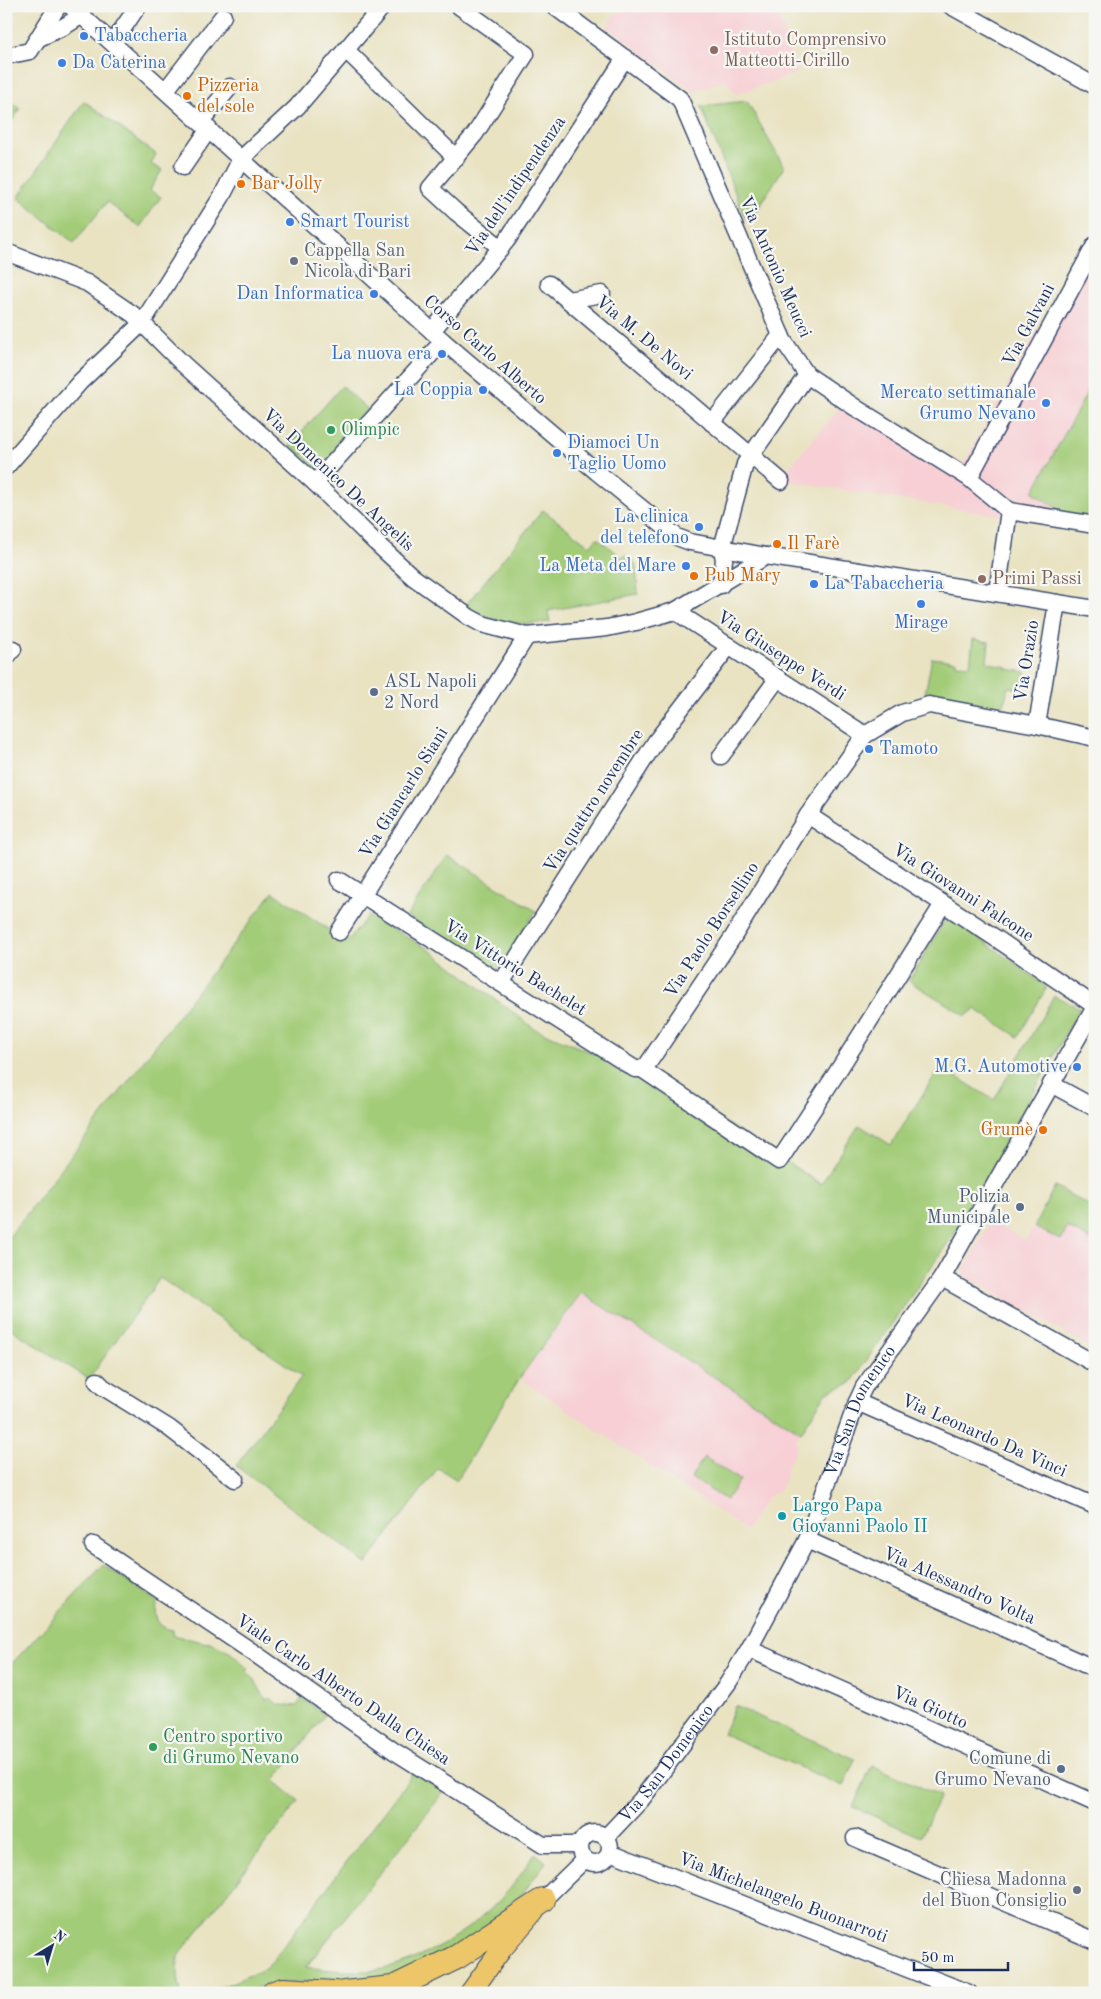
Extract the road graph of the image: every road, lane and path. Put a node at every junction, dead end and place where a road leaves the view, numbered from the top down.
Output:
1 (58, 6) edge
2 (138, 6) edge
3 (383, 6) edge
4 (458, 6) edge
5 (554, 6) edge
6 (951, 6) edge
7 (77, 11) edge
8 (223, 16) dead end
9 (39, 38) junction
10 (113, 43) junction
11 (346, 50) junction
12 (7, 56) edge
13 (625, 58) junction
14 (230, 86) dead end
15 (1095, 86) edge
16 (166, 90) junction
17 (205, 125) junction
18 (456, 158) junction
19 (241, 159) junction
20 (183, 167) dead end
21 (1095, 245) edge
22 (501, 248) junction
23 (6, 252) edge
24 (549, 284) dead end
25 (602, 294) dead end
26 (568, 300) junction
27 (142, 323) junction
28 (781, 335) junction
29 (438, 336) junction
30 (807, 375) junction
31 (712, 423) junction
32 (751, 456) junction
33 (6, 467) edge
34 (969, 478) junction
35 (781, 481) dead end
36 (315, 482) junction
37 (1010, 511) junction
38 (1095, 525) edge
39 (722, 548) junction
40 (768, 557) junction
41 (721, 584) junction
42 (997, 593) junction
43 (1057, 603) junction
44 (1095, 609) edge
45 (675, 610) junction
46 (527, 636) junction
47 (729, 646) junction
48 (778, 678) junction
49 (1037, 725) junction
50 (865, 735) junction
51 (1095, 738) edge
52 (721, 756) dead end
53 (808, 815) junction
54 (339, 880) dead end
55 (362, 895) junction
56 (943, 904) junction
57 (339, 932) dead end
58 (501, 983) junction
59 (1095, 1007) edge
60 (644, 1067) junction
61 (1051, 1084) junction
62 (1095, 1108) edge
63 (946, 1280) junction
64 (1095, 1364) edge
65 (97, 1381) dead end
66 (857, 1402) junction
67 (235, 1479) dead end
68 (1095, 1506) edge
69 (807, 1540) junction
70 (93, 1545) dead end
71 (749, 1649) junction
72 (1095, 1669) edge
73 (1095, 1803) edge
74 (854, 1838) dead end
75 (608, 1845) junction
76 (582, 1852) junction
77 (543, 1900) junction
78 (1095, 1941) edge
79 (361, 1992) edge
80 (274, 1993) edge
81 (335, 1993) edge
82 (470, 1993) edge
83 (969, 1993) edge

1 - 9 street
2 - 10 street
3 - 11 street
4 - 18 street
5 - 13 street, Via Antonio Meucci
6 - 15 street
7 - 9 street
7 - 10 street, Corso Carlo Alberto
8 - 16 street
9 - 12 street
10 - 16 street, Corso Carlo Alberto
11 - 18 street
11 - 19 street
13 - 22 street, Via dell'indipendenza
13 - 28 street, Via Antonio Meucci
14 - 17 street
16 - 17 street, Corso Carlo Alberto
17 - 19 street, Corso Carlo Alberto
17 - 20 street
18 - 22 street
19 - 27 street
19 - 29 street, Corso Carlo Alberto
21 - 34 street, Via Galvani
22 - 29 street, Via dell'indipendenza
23 - 27 street, Via Domenico De Angelis
24 - 26 street, Via M. De Novi
25 - 26 street
26 - 31 street, Via M. De Novi
27 - 33 street
27 - 36 street, Via Domenico De Angelis
28 - 30 street, Via Antonio Meucci
28 - 31 street
29 - 36 street, Via dell'indipendenza
29 - 39 street, Corso Carlo Alberto
30 - 32 street
30 - 34 street, Via Antonio Meucci
31 - 32 street, Via M. De Novi
32 - 35 street
32 - 39 street
34 - 37 street, Via Antonio Meucci
36 - 46 street, Via Domenico De Angelis
37 - 38 street
37 - 42 street
39 - 40 street, Corso Carlo Alberto
39 - 41 street
40 - 41 street
40 - 42 street, Corso Carlo Alberto
41 - 45 street
42 - 43 street, Corso Carlo Alberto
43 - 44 street, Corso Carlo Alberto
43 - 49 street, Via Orazio
45 - 46 street
45 - 47 street, Via Giuseppe Verdi
46 - 55 street, Via Giancarlo Siani
47 - 48 street, Via Giuseppe Verdi
47 - 58 street, Via quattro novembre
48 - 50 street, Via Giuseppe Verdi
48 - 52 street
49 - 50 street
49 - 51 street
50 - 53 street, Via Paolo Borsellino
53 - 56 street, Via Giovanni Falcone
53 - 60 street, Via Paolo Borsellino
54 - 55 street, Via Vittorio Bachelet
55 - 57 street, Via Giancarlo Siani
55 - 58 street, Via Vittorio Bachelet
56 - 59 street, Via Giovanni Falcone
56 - 60 street, Via Vittorio Bachelet
58 - 60 street, Via Vittorio Bachelet
59 - 61 street, Via San Domenico
61 - 62 street
61 - 63 street, Via San Domenico
63 - 64 street
63 - 66 street, Via San Domenico
65 - 67 street
66 - 68 street, Via Leonardo Da Vinci
66 - 69 street, Via San Domenico
69 - 71 street, Via San Domenico
69 - 72 street, Via Alessandro Volta
70 - 76 street, Viale Carlo Alberto Dalla Chiesa
71 - 73 street, Via Giotto
71 - 75 street, Via San Domenico
74 - 78 street
75 - 76 street
75 - 76 street
75 - 83 street, Via Michelangelo Buonarroti
76 - 77 street
77 - 79 highway
77 - 82 main road
80 - 81 highway

